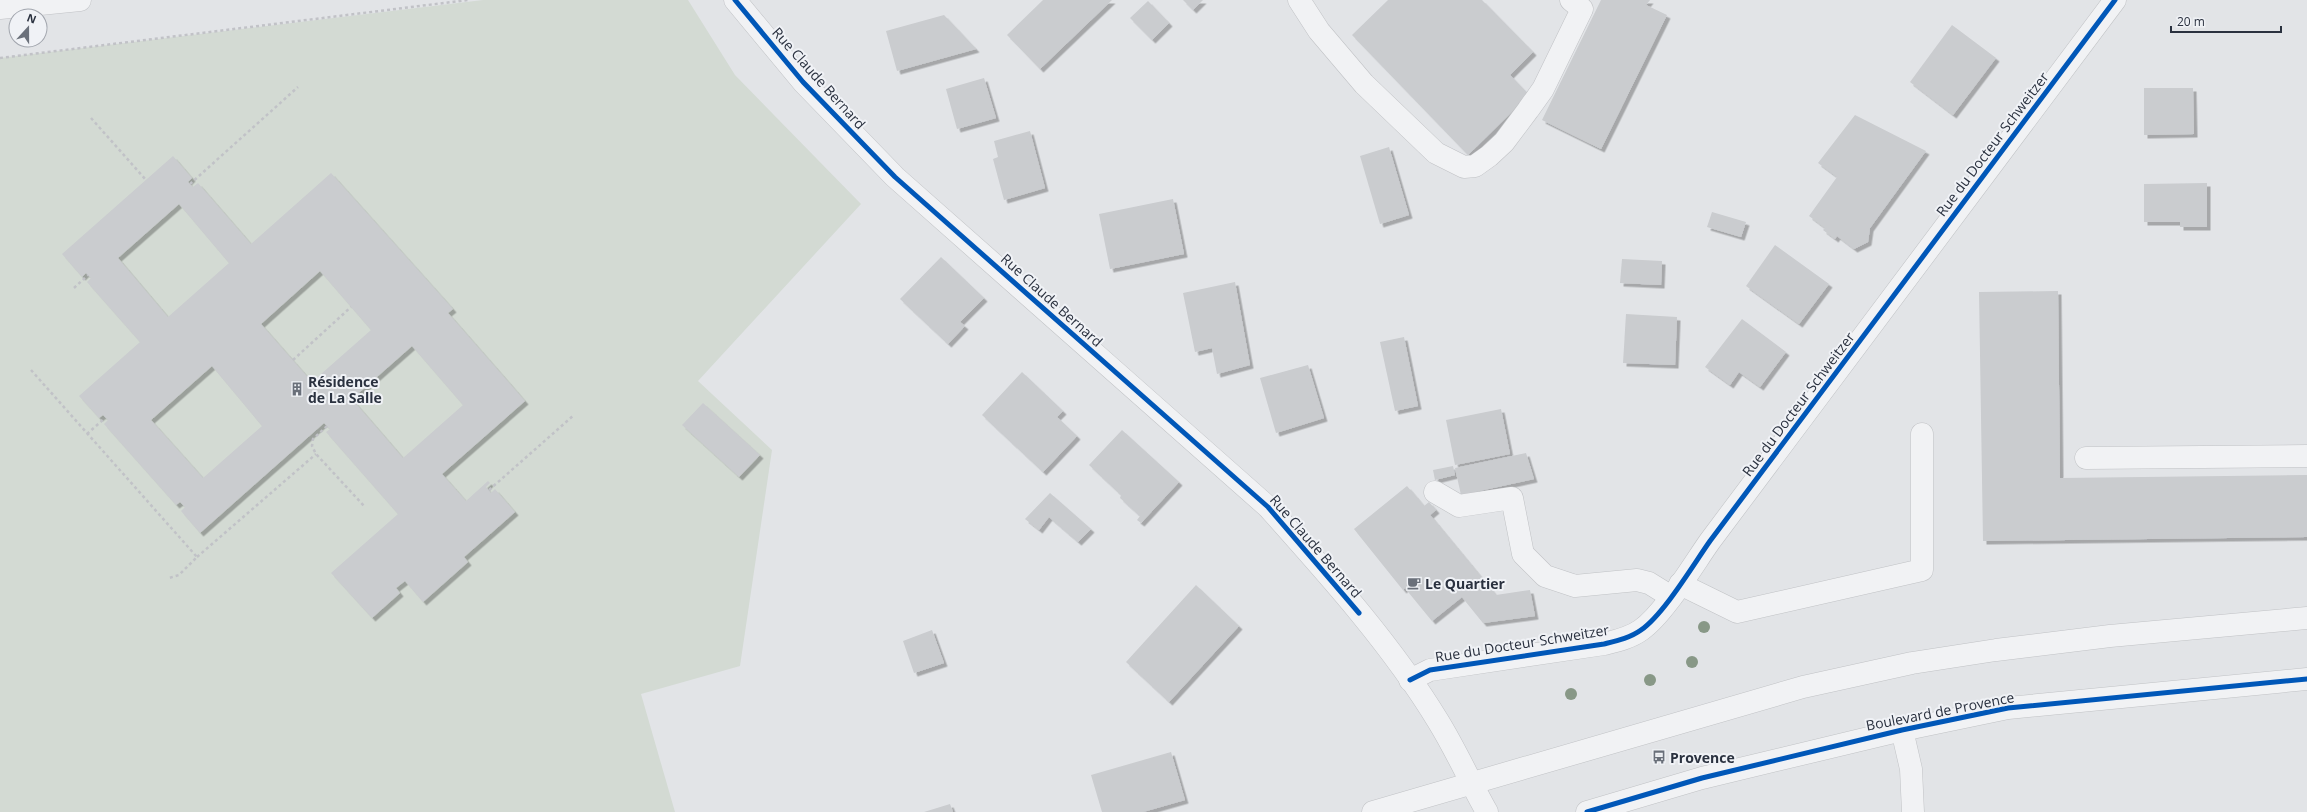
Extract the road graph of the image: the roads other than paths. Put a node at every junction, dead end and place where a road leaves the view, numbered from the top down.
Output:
1 (80, 0) edge
2 (736, 0) edge
3 (1299, 0) edge
4 (1571, 0) edge
5 (2115, 0) edge
6 (0, 8) edge
7 (1922, 434) dead end
8 (2307, 456) edge
9 (2086, 458) dead end
10 (1435, 492) dead end
11 (1675, 590) junction
12 (2307, 618) edge
13 (2307, 679) edge
14 (1410, 680) junction
15 (1902, 730) junction
16 (1471, 783) junction
17 (1373, 812) edge
18 (1487, 812) edge
19 (1587, 812) edge
20 (1913, 812) edge

1 - 6 street
2 - 14 street, Rue Claude Bernard
3 - 4 street
5 - 11 street, Rue du Docteur Schweitzer
7 - 11 street
8 - 9 street
10 - 11 street
11 - 14 street, Rue du Docteur Schweitzer
12 - 16 street
13 - 15 street, Boulevard de Provence
14 - 16 street, Rue Claude Bernard
15 - 19 street, Boulevard de Provence
15 - 20 street
16 - 17 street
16 - 18 street, Rue Claude Bernard

